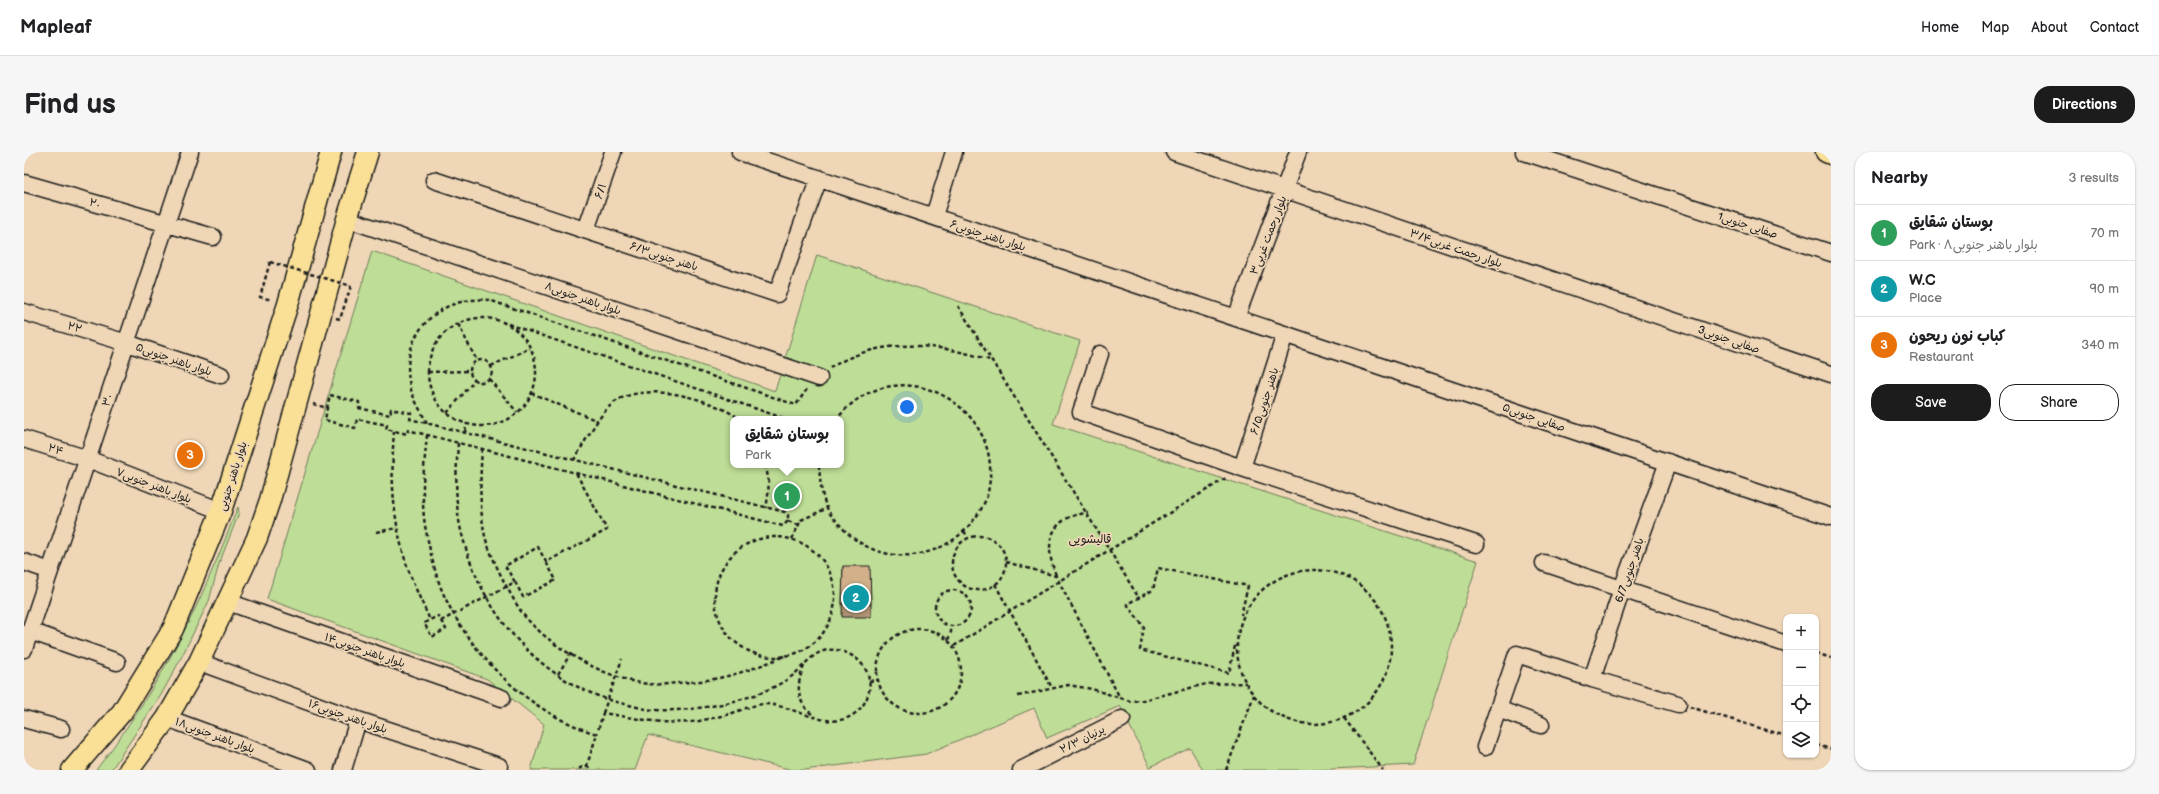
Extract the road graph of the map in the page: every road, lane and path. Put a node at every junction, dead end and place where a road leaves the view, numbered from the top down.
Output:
1 (190, 152) edge
2 (331, 152) edge
3 (368, 152) edge
4 (613, 152) edge
5 (740, 152) edge
6 (954, 152) edge
7 (1174, 152) edge
8 (1298, 152) edge
9 (1524, 152) edge
10 (1826, 152) edge
11 (1831, 154) edge
12 (819, 178) junction
13 (434, 180) dead end
14 (24, 183) edge
15 (1285, 190) junction
16 (934, 216) junction
17 (347, 219) junction
18 (166, 223) junction
19 (586, 230) junction
20 (213, 237) dead end
21 (1831, 253) edge
22 (260, 297) dead end
23 (1626, 305) joint
24 (958, 306) dead end
25 (24, 312) edge
26 (1236, 318) junction
27 (340, 320) dead end
28 (500, 321) junction
29 (458, 324) junction
30 (1285, 334) junction
31 (126, 343) junction
32 (530, 348) junction
33 (1100, 354) dead end
34 (477, 361) junction
35 (993, 361) junction
36 (491, 366) junction
37 (470, 371) junction
38 (428, 372) junction
39 (1831, 374) edge
40 (221, 375) dead end
41 (819, 378) junction
42 (475, 380) junction
43 (489, 380) junction
44 (531, 393) junction
45 (297, 401) junction
46 (327, 408) junction
47 (517, 412) junction
48 (447, 413) junction
49 (736, 416) edge
50 (777, 416) edge
51 (839, 416) edge
52 (598, 421) junction
53 (427, 423) junction
54 (467, 423) junction
55 (394, 431) junction
56 (465, 432) junction
57 (427, 435) junction
58 (24, 439) edge
59 (458, 443) junction
60 (482, 449) junction
61 (88, 459) junction
62 (574, 460) junction
63 (1668, 462) junction
64 (766, 468) edge
65 (819, 468) edge
66 (1242, 468) junction
67 (575, 473) junction
68 (766, 508) junction
69 (828, 508) junction
70 (221, 510) junction
71 (1088, 513) junction
72 (1831, 516) edge
73 (788, 522) junction
74 (798, 525) junction
75 (397, 528) junction
76 (964, 531) junction
77 (376, 532) dead end
78 (968, 538) junction
79 (792, 540) junction
80 (1476, 544) dead end
81 (1111, 550) junction
82 (24, 562) edge
83 (546, 562) junction
84 (1006, 562) junction
85 (1544, 563) dead end
86 (50, 570) junction
87 (1056, 576) junction
88 (514, 582) junction
89 (1059, 582) junction
90 (995, 584) junction
91 (507, 586) junction
92 (965, 586) junction
93 (1622, 588) junction
94 (962, 592) junction
95 (487, 597) junction
96 (1139, 598) junction
97 (228, 602) junction
98 (1010, 612) junction
99 (454, 614) junction
100 (1241, 618) junction
101 (430, 620) junction
102 (442, 621) junction
103 (951, 626) junction
104 (30, 631) junction
105 (948, 640) junction
106 (1235, 642) junction
107 (1783, 643) edge
108 (954, 646) junction
109 (24, 649) edge
110 (571, 653) junction
111 (1819, 654) edge
112 (787, 655) junction
113 (1831, 658) edge
114 (622, 659) dead end
115 (117, 662) dead end
116 (199, 662) junction
117 (804, 666) junction
118 (558, 674) junction
119 (616, 676) junction
120 (1592, 679) junction
121 (877, 680) junction
122 (869, 681) junction
123 (1246, 683) junction
124 (1052, 688) junction
125 (1254, 695) junction
126 (1018, 696) dead end
127 (502, 698) dead end
128 (1120, 698) junction
129 (607, 700) junction
130 (1678, 704) joint
131 (1498, 709) junction
132 (603, 713) junction
133 (814, 716) junction
134 (167, 718) junction
135 (1344, 718) junction
136 (24, 719) edge
137 (1122, 719) dead end
138 (358, 720) junction
139 (1541, 725) dead end
140 (61, 729) dead end
141 (597, 734) junction
142 (1783, 735) edge
143 (1819, 746) edge
144 (1485, 747) dead end
145 (1831, 750) edge
146 (587, 765) junction
147 (499, 766) dead end
148 (72, 770) edge
149 (129, 770) edge
150 (308, 770) edge
151 (343, 770) edge
152 (576, 770) edge
153 (590, 770) edge
154 (1021, 770) edge
155 (1226, 770) edge
156 (1383, 770) edge

1 - 18 street, ۳۰
2 - 70 main road, بلوار باهنر جنوبی
3 - 17 main road
4 - 19 street, ۶/۱
5 - 12 street, بلوار باهنر جنوبی۶
6 - 16 street
7 - 15 street, بلوار رحمت غربی۳/۴
8 - 15 street, بلوار رحمت غربی۳
9 - 21 street, 1صفایی جنوبی
10 - 11 main road
12 - 16 street, بلوار باهنر جنوبی۶
12 - 19 street, ۶/۳باهنر جنوبی
13 - 19 street, ۶/۳باهنر جنوبی
14 - 18 street, ۲۰
15 - 23 street, بلوار رحمت غربی۳/۴
15 - 26 street, بلوار رحمت غربی۳
16 - 26 street, بلوار باهنر جنوبی۶
17 - 41 street, ۸بلوار باهنر جنوبی
17 - 45 main road
18 - 20 street, ۲۰
18 - 31 street, ۳۰
22 - 27 path, bridge
23 - 39 street, 3صفایی جنوبی
24 - 35 path
25 - 31 street, ۲۲
26 - 30 street, صفایی جنوبی۵
28 - 29 path
28 - 32 path
28 - 50 path
29 - 34 path
29 - 38 path
30 - 63 street, صفایی جنوبی۵
30 - 66 street, باهنر جنوبی۶/۵
31 - 40 street, ۵بلوار باهنر جنوبی
31 - 61 street, ۳۰
32 - 36 path
32 - 44 path
33 - 66 street
34 - 36 path
34 - 37 path
35 - 41 path
35 - 71 path
36 - 43 path
37 - 38 path
37 - 42 path
38 - 48 path
41 - 53 path
42 - 43 path
42 - 48 path
43 - 47 path
44 - 47 path
44 - 52 path
45 - 46 path
45 - 97 main road
46 - 53 path
46 - 55 path
47 - 54 path
48 - 54 path
49 - 52 path
51 - 76 path
52 - 62 path
53 - 56 path
54 - 56 path
55 - 57 path
55 - 75 path
56 - 62 path
57 - 59 path
57 - 99 path
58 - 61 street, ۲۴
59 - 60 path
59 - 95 path
60 - 67 path
60 - 91 path
61 - 70 street, بلوار باهنر جنوبی۷
61 - 86 street, ۳۰
62 - 68 path
63 - 72 street, صفایی جنوبی۵
63 - 93 street, 6/7باهنر جنوبی
64 - 68 path
65 - 69 path
66 - 80 street
66 - 81 path
67 - 73 path
67 - 83 path
68 - 73 path
69 - 74 path
69 - 76 path
70 - 148 main road, بلوار باهنر جنوبی
71 - 81 path
71 - 87 path
73 - 74 path
74 - 79 path
75 - 77 path
75 - 101 path
76 - 78 path
78 - 84 path
78 - 92 path
79 - 112 path
79 - 112 path
81 - 89 path
81 - 96 path
82 - 86 street
83 - 88 path
83 - 88 path
84 - 87 path
84 - 90 path
85 - 93 street
86 - 104 street, ۳۰
87 - 89 path
88 - 91 path
89 - 98 path
89 - 128 path
90 - 92 path
90 - 98 path
91 - 95 path
91 - 110 path
92 - 94 path
93 - 107 street
93 - 120 street, 6/7باهنر جنوبی
94 - 103 path
94 - 103 path
95 - 99 path
95 - 118 path
96 - 100 path
96 - 106 path
97 - 116 main road
97 - 127 street, بلوار باهنر جنوبی۱۴
98 - 108 path
98 - 124 path
99 - 102 path
99 - 141 path
100 - 106 path
100 - 135 path
101 - 102 path
101 - 102 path
103 - 105 path
104 - 109 street, ۳۰
104 - 115 street
105 - 108 path
105 - 121 path
106 - 123 path
108 - 121 path
110 - 118 path
110 - 119 path
111 - 113 path
112 - 119 path
114 - 119 path
116 - 134 main road
116 - 138 street, بلوار باهنر جنوبی۱۶
117 - 122 path
117 - 129 path
117 - 133 path
118 - 129 path
119 - 129 path
120 - 130 street
120 - 131 street
121 - 122 path
122 - 133 path
123 - 125 path
123 - 128 path
124 - 126 path
124 - 128 path
125 - 135 path
125 - 155 path
129 - 132 path
130 - 142 path
131 - 139 street
131 - 144 street
132 - 133 path
132 - 141 path
134 - 149 main road
134 - 150 street, ۱۸بلوار باهنر جنوبی
135 - 156 path
136 - 140 street
137 - 154 street, پرنیان ۲/۳
138 - 147 street, بلوار باهنر جنوبی۱۶
138 - 151 street
141 - 146 path
143 - 145 path
146 - 152 path
146 - 153 path

